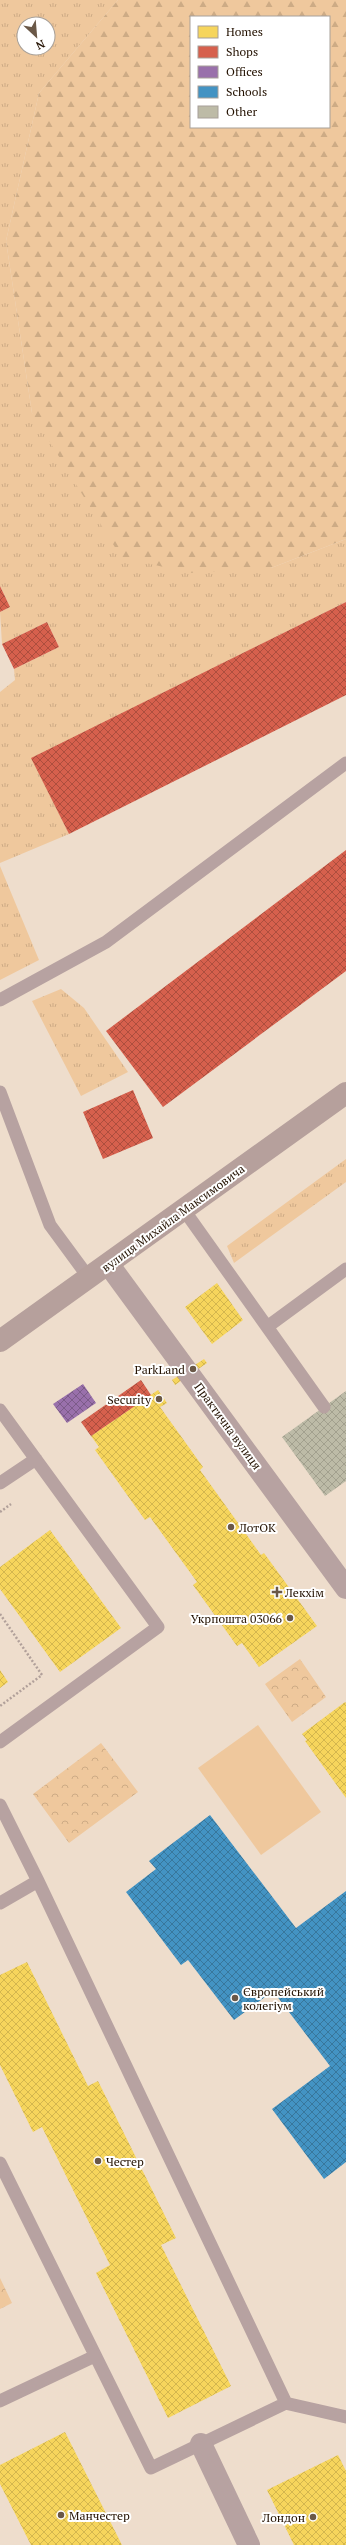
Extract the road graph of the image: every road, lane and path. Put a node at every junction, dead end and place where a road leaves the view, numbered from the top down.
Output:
1 (346, 763) edge
2 (0, 1000) edge
3 (0, 1092) edge
4 (346, 1093) edge
5 (184, 1210) junction
6 (108, 1265) junction
7 (346, 1269) edge
8 (89, 1278) junction
9 (267, 1327) junction
10 (0, 1341) edge
11 (324, 1407) dead end
12 (0, 1410) edge
13 (36, 1459) junction
14 (0, 1483) edge
15 (346, 1588) edge
16 (0, 1614) edge
17 (0, 1706) edge
18 (0, 1742) edge
19 (0, 1805) edge
20 (38, 1881) junction
21 (0, 1904) edge
22 (0, 2163) edge
23 (95, 2356) junction
24 (0, 2400) edge
25 (285, 2403) junction
26 (346, 2417) edge
27 (202, 2444) junction
28 (249, 2545) edge

1 - 2 lane
3 - 8 lane
4 - 5 main road, вулиця Михайла Максимовича
5 - 6 main road, вулиця Михайла Максимовича
5 - 9 lane
6 - 8 main road, вулиця Михайла Максимовича
6 - 15 street, Практична вулиця
7 - 9 lane
8 - 10 main road, вулиця Михайла Максимовича
9 - 11 lane
12 - 13 lane
13 - 14 lane
13 - 18 lane
16 - 17 path
19 - 20 lane
20 - 21 lane
20 - 25 lane
22 - 23 lane
23 - 24 lane
23 - 27 lane
25 - 26 lane
25 - 27 lane
27 - 28 street

